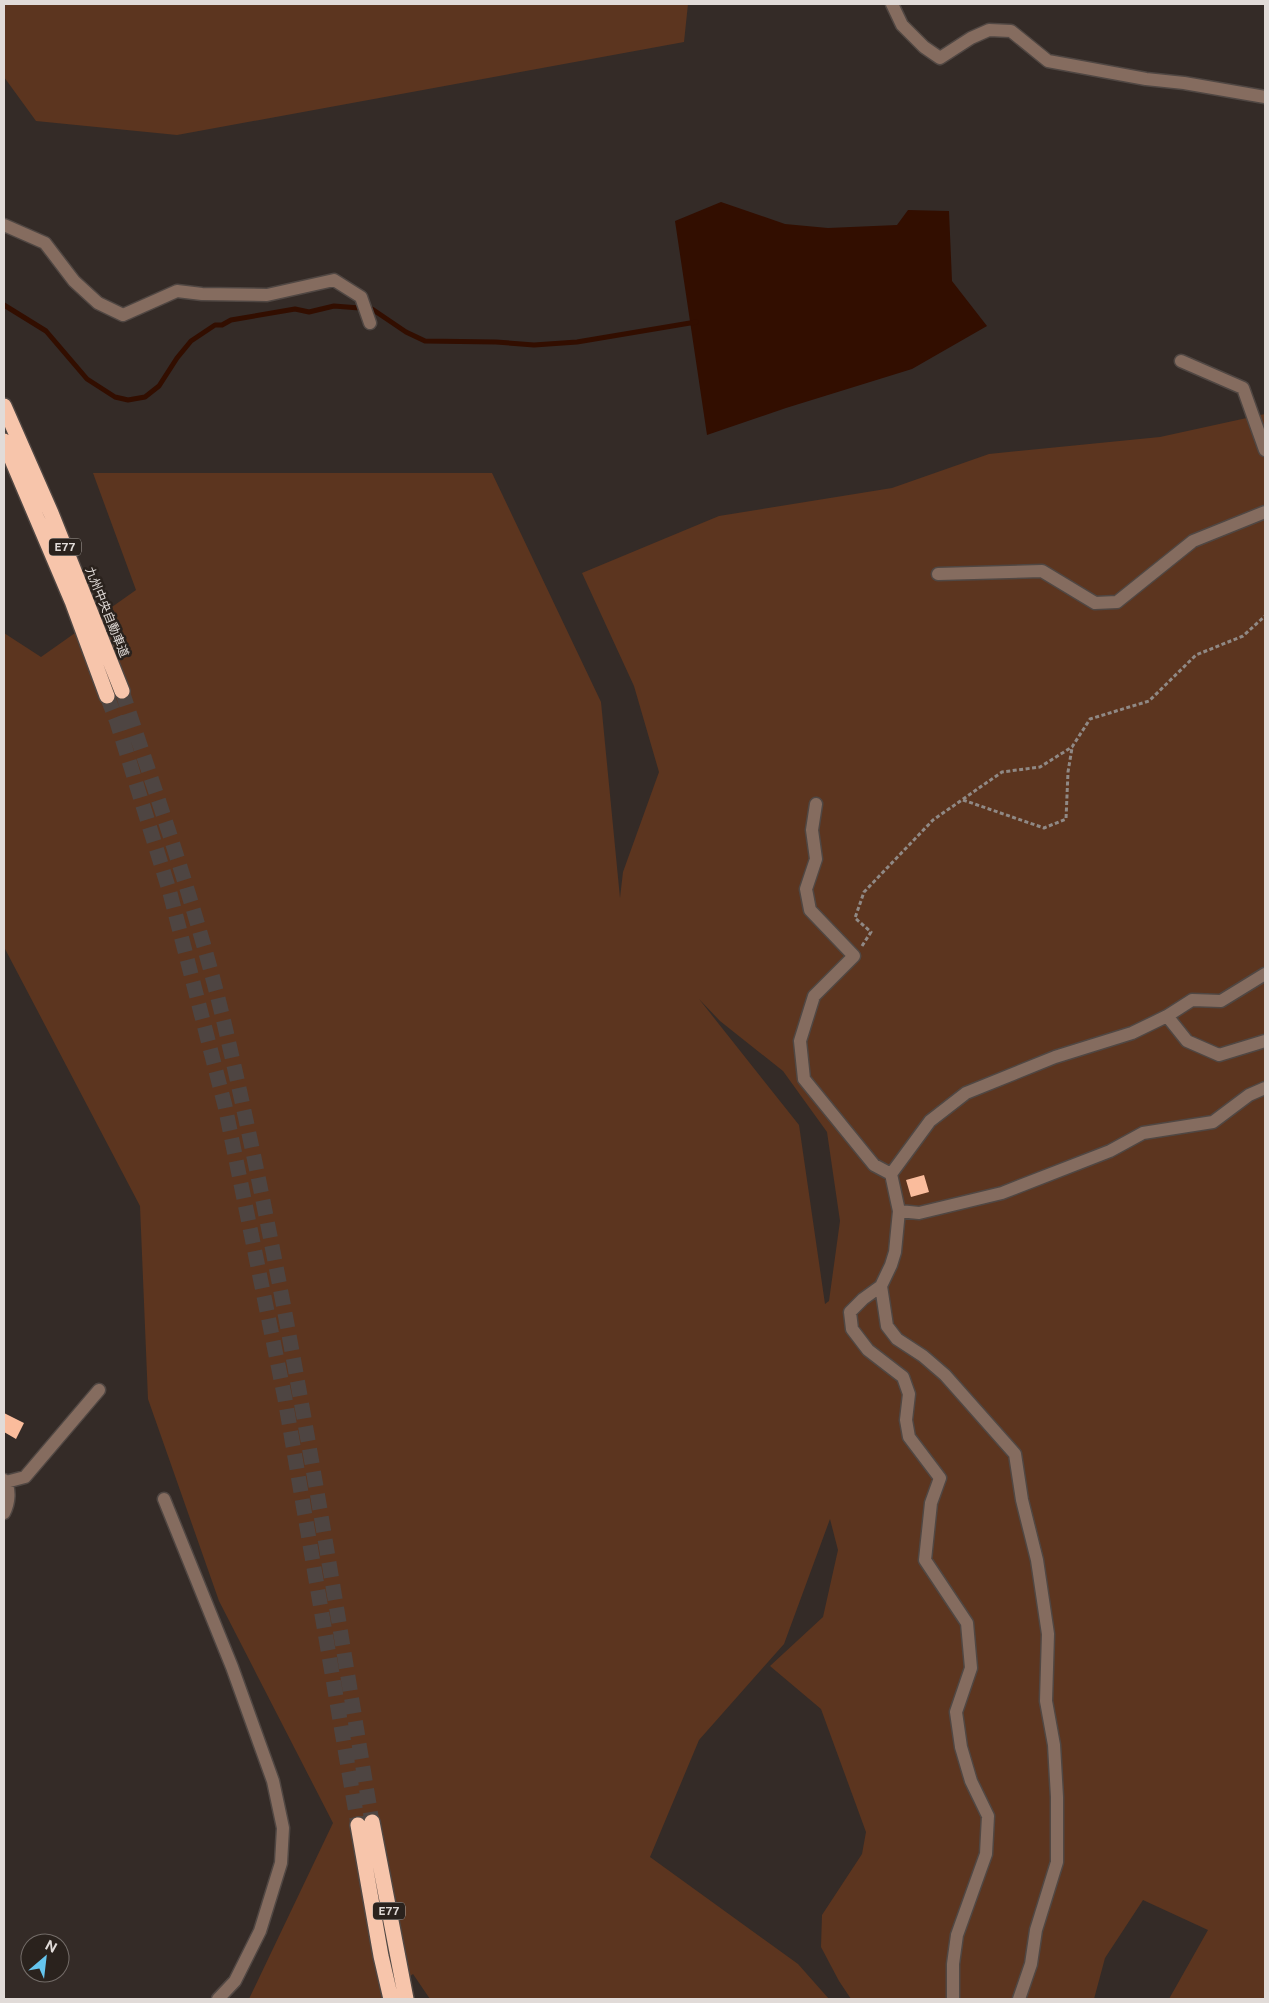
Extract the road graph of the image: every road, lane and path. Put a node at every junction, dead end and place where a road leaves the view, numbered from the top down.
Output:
1 (892, 4) edge
2 (1265, 97) edge
3 (4, 225) edge
4 (370, 323) dead end
5 (1181, 361) dead end
6 (4, 406) edge
7 (4, 441) edge
8 (1265, 450) edge
9 (1265, 512) edge
10 (938, 574) dead end
11 (1265, 616) edge
12 (1072, 747) junction
13 (962, 800) junction
14 (816, 804) dead end
15 (854, 956) junction
16 (1265, 974) edge
17 (1168, 1016) junction
18 (1265, 1041) edge
19 (1265, 1088) edge
20 (891, 1174) junction
21 (899, 1211) junction
22 (881, 1286) junction
23 (99, 1390) dead end
24 (5, 1481) edge
25 (164, 1499) dead end
26 (4, 1513) edge
27 (1018, 1998) edge
28 (218, 1999) edge
29 (391, 1999) edge
30 (406, 1999) edge
31 (953, 1999) edge

1 - 2 street
3 - 4 street
5 - 8 street
6 - 7 highway, 九州中央自動車道 / E77
9 - 10 street
11 - 12 path
12 - 13 path
12 - 13 path
13 - 15 path
14 - 15 street
15 - 20 street
16 - 17 street
17 - 18 street
17 - 20 street
19 - 21 street
20 - 21 street
21 - 22 street
22 - 27 street
22 - 31 street
23 - 24 street
24 - 26 street
25 - 28 street
29 - 30 highway, E77

